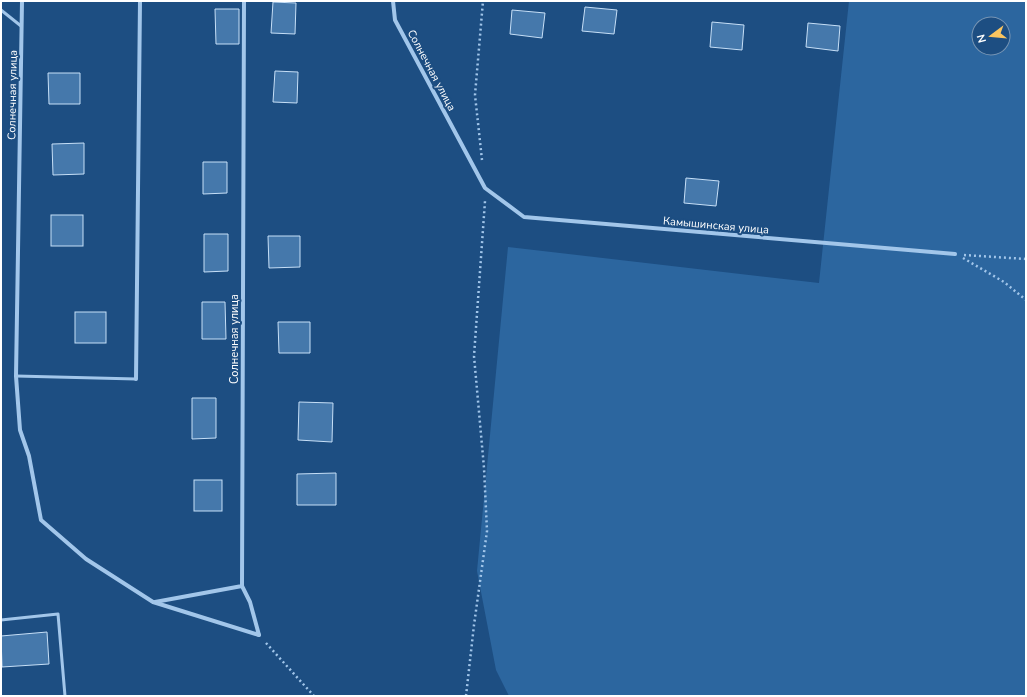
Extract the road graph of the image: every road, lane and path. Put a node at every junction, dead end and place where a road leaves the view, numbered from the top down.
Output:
1 (22, 1) edge
2 (140, 1) edge
3 (244, 1) edge
4 (393, 1) edge
5 (483, 1) edge
6 (1, 10) edge
7 (22, 26) junction
8 (483, 165) dead end
9 (485, 188) junction
10 (955, 254) junction
11 (1026, 259) edge
12 (1026, 300) edge
13 (16, 376) junction
14 (136, 379) joint
15 (242, 586) junction
16 (152, 602) junction
17 (1, 620) edge
18 (259, 635) junction
19 (65, 696) edge
20 (314, 696) edge
21 (466, 696) edge

1 - 7 street, Солнечная улица
2 - 14 street
3 - 15 street, Солнечная улица
4 - 9 street, Солнечная улица
5 - 8 path
6 - 7 lane
7 - 13 street, Солнечная улица
9 - 10 street, Камышинская улица
9 - 21 path
10 - 11 path
10 - 12 path
13 - 14 lane
13 - 16 street, Солнечная улица
15 - 16 street
15 - 18 street
16 - 18 street, Солнечная улица
17 - 19 lane
18 - 20 path

